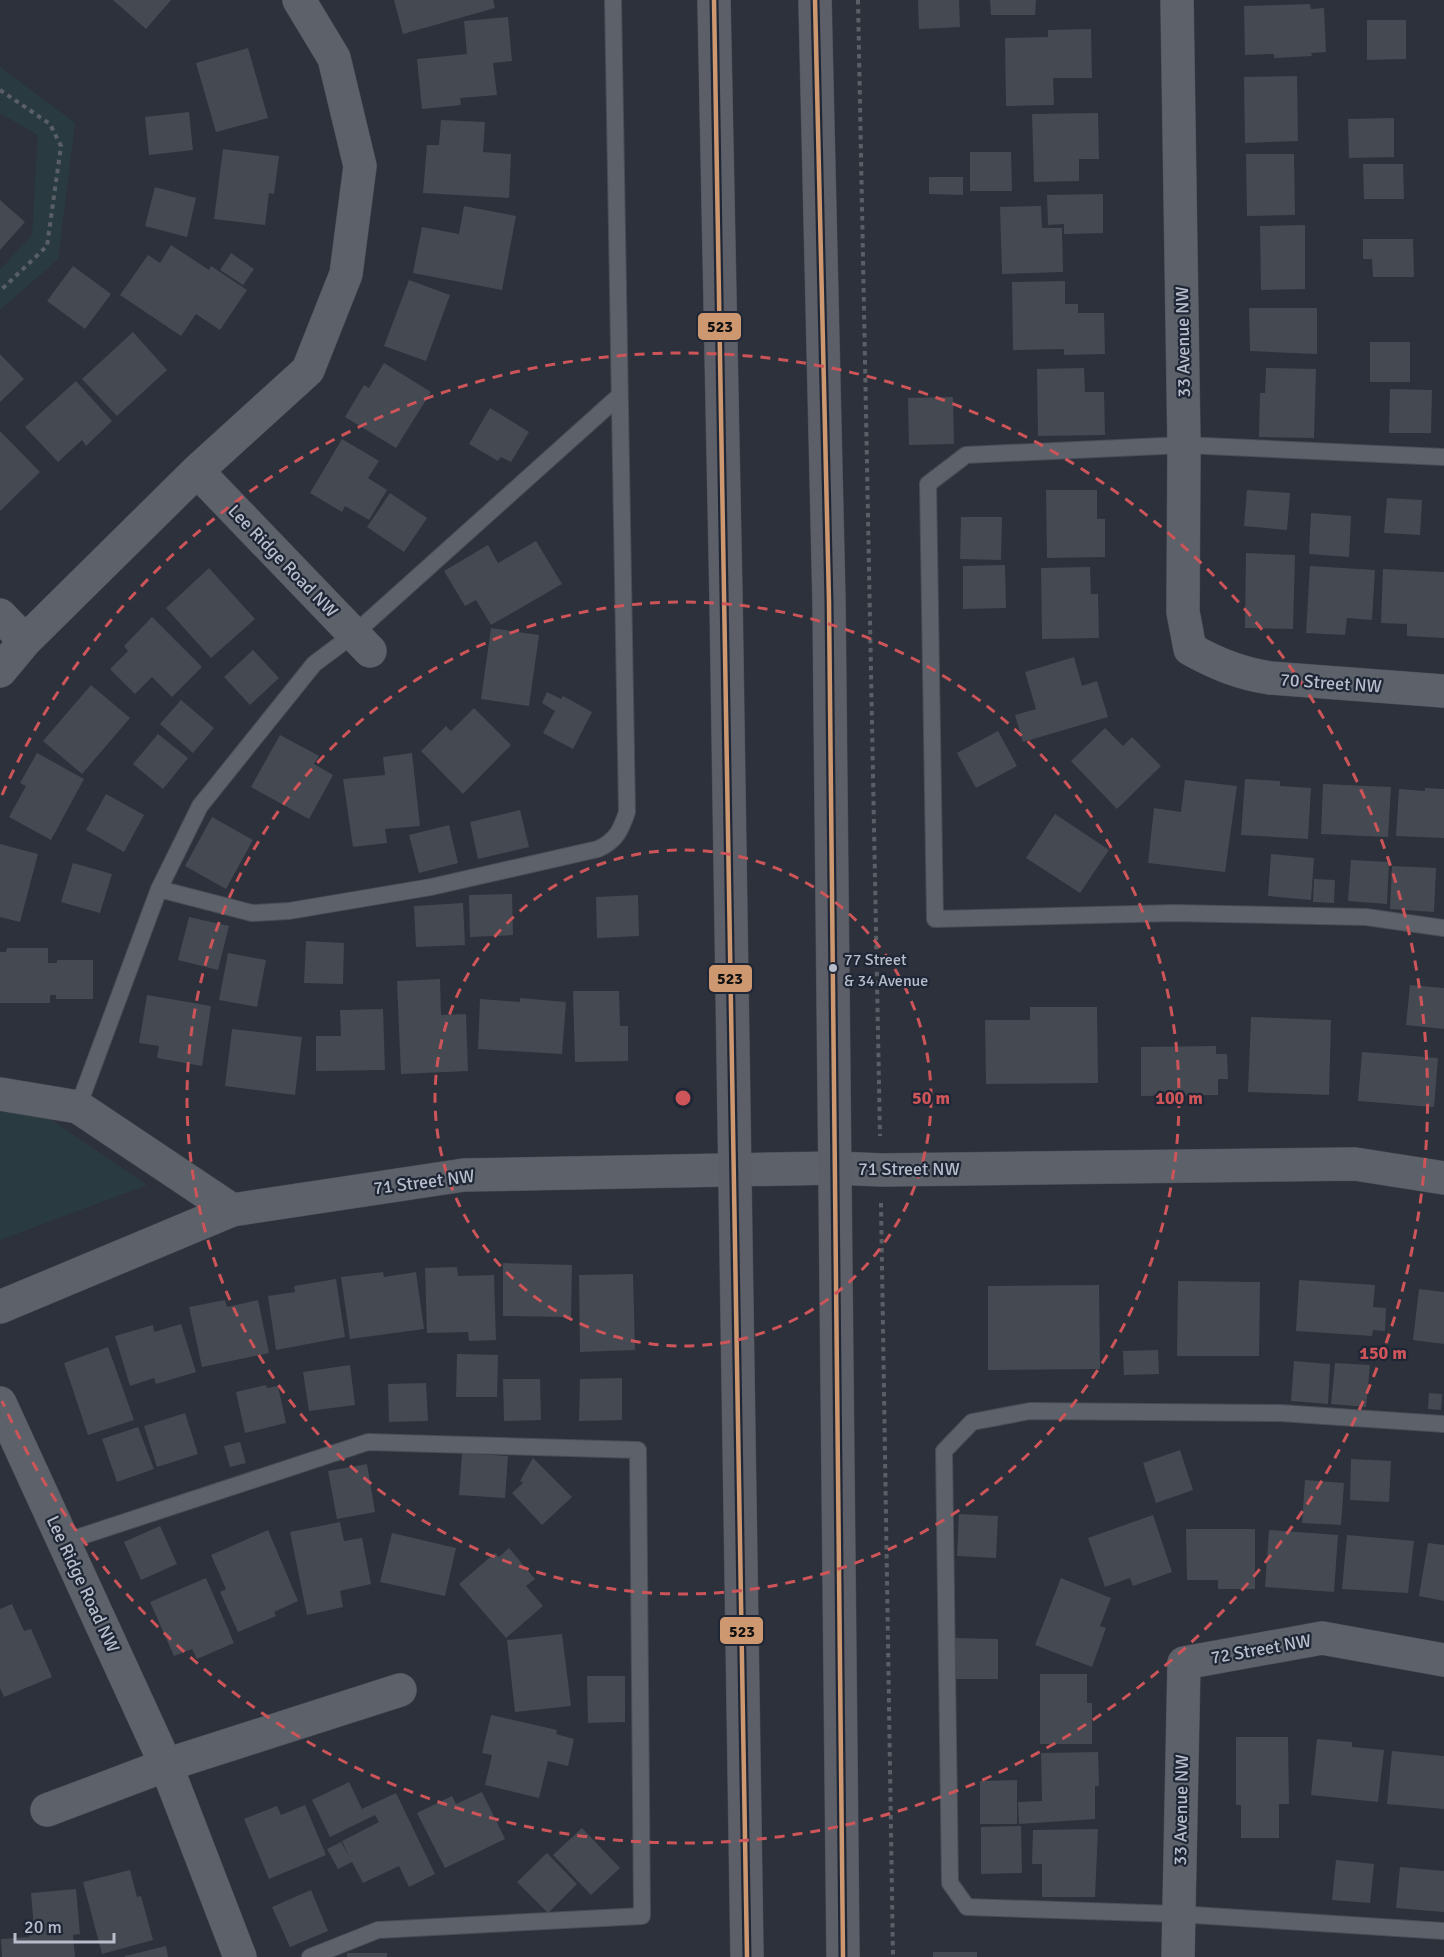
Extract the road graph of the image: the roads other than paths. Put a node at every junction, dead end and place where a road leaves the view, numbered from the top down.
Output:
1 (300, 0) edge
2 (613, 0) edge
3 (714, 0) edge
4 (815, 0) edge
5 (1177, 0) edge
6 (618, 397) junction
7 (1184, 445) junction
8 (1444, 457) edge
9 (197, 471) junction
10 (0, 615) edge
11 (25, 641) junction
12 (362, 643) junction
13 (1219, 666) joint
14 (0, 671) edge
15 (1444, 691) edge
16 (159, 889) junction
17 (1444, 928) edge
18 (0, 1094) edge
19 (78, 1107) junction
20 (835, 1168) junction
21 (736, 1169) junction
22 (1444, 1178) edge
23 (232, 1210) junction
24 (0, 1307) edge
25 (0, 1403) edge
26 (1444, 1424) edge
27 (64, 1542) junction
28 (1444, 1660) edge
29 (1184, 1663) joint
30 (400, 1690) dead end
31 (166, 1765) junction
32 (47, 1810) dead end
33 (1178, 1914) junction
34 (1444, 1931) edge
35 (240, 1957) edge
36 (310, 1957) edge
37 (747, 1957) edge
38 (843, 1957) edge
39 (1178, 1957) edge

1 - 9 street
2 - 6 lane
3 - 21 main road
4 - 20 main road
5 - 7 street, 33 Avenue NW
6 - 12 lane
6 - 16 lane
7 - 8 lane
7 - 13 street, 33 Avenue NW
7 - 17 lane
9 - 11 street
9 - 12 street, Lee Ridge Road NW
10 - 11 street
11 - 14 street
12 - 16 lane
13 - 15 street, 70 Street NW
16 - 19 lane
18 - 19 street
19 - 23 street
20 - 21 street, 71 Street NW
20 - 22 street, 71 Street NW
20 - 38 main road
21 - 23 street, 71 Street NW
21 - 37 main road
23 - 24 street, 71 Street NW
25 - 27 street, Lee Ridge Road NW
26 - 33 lane
27 - 31 street, Lee Ridge Road NW
27 - 36 lane
28 - 29 street, 72 Street NW
29 - 33 street, 33 Avenue NW
30 - 31 street
31 - 32 street
31 - 35 street, Lee Ridge Road NW
33 - 34 lane
33 - 39 street, 33 Avenue NW

